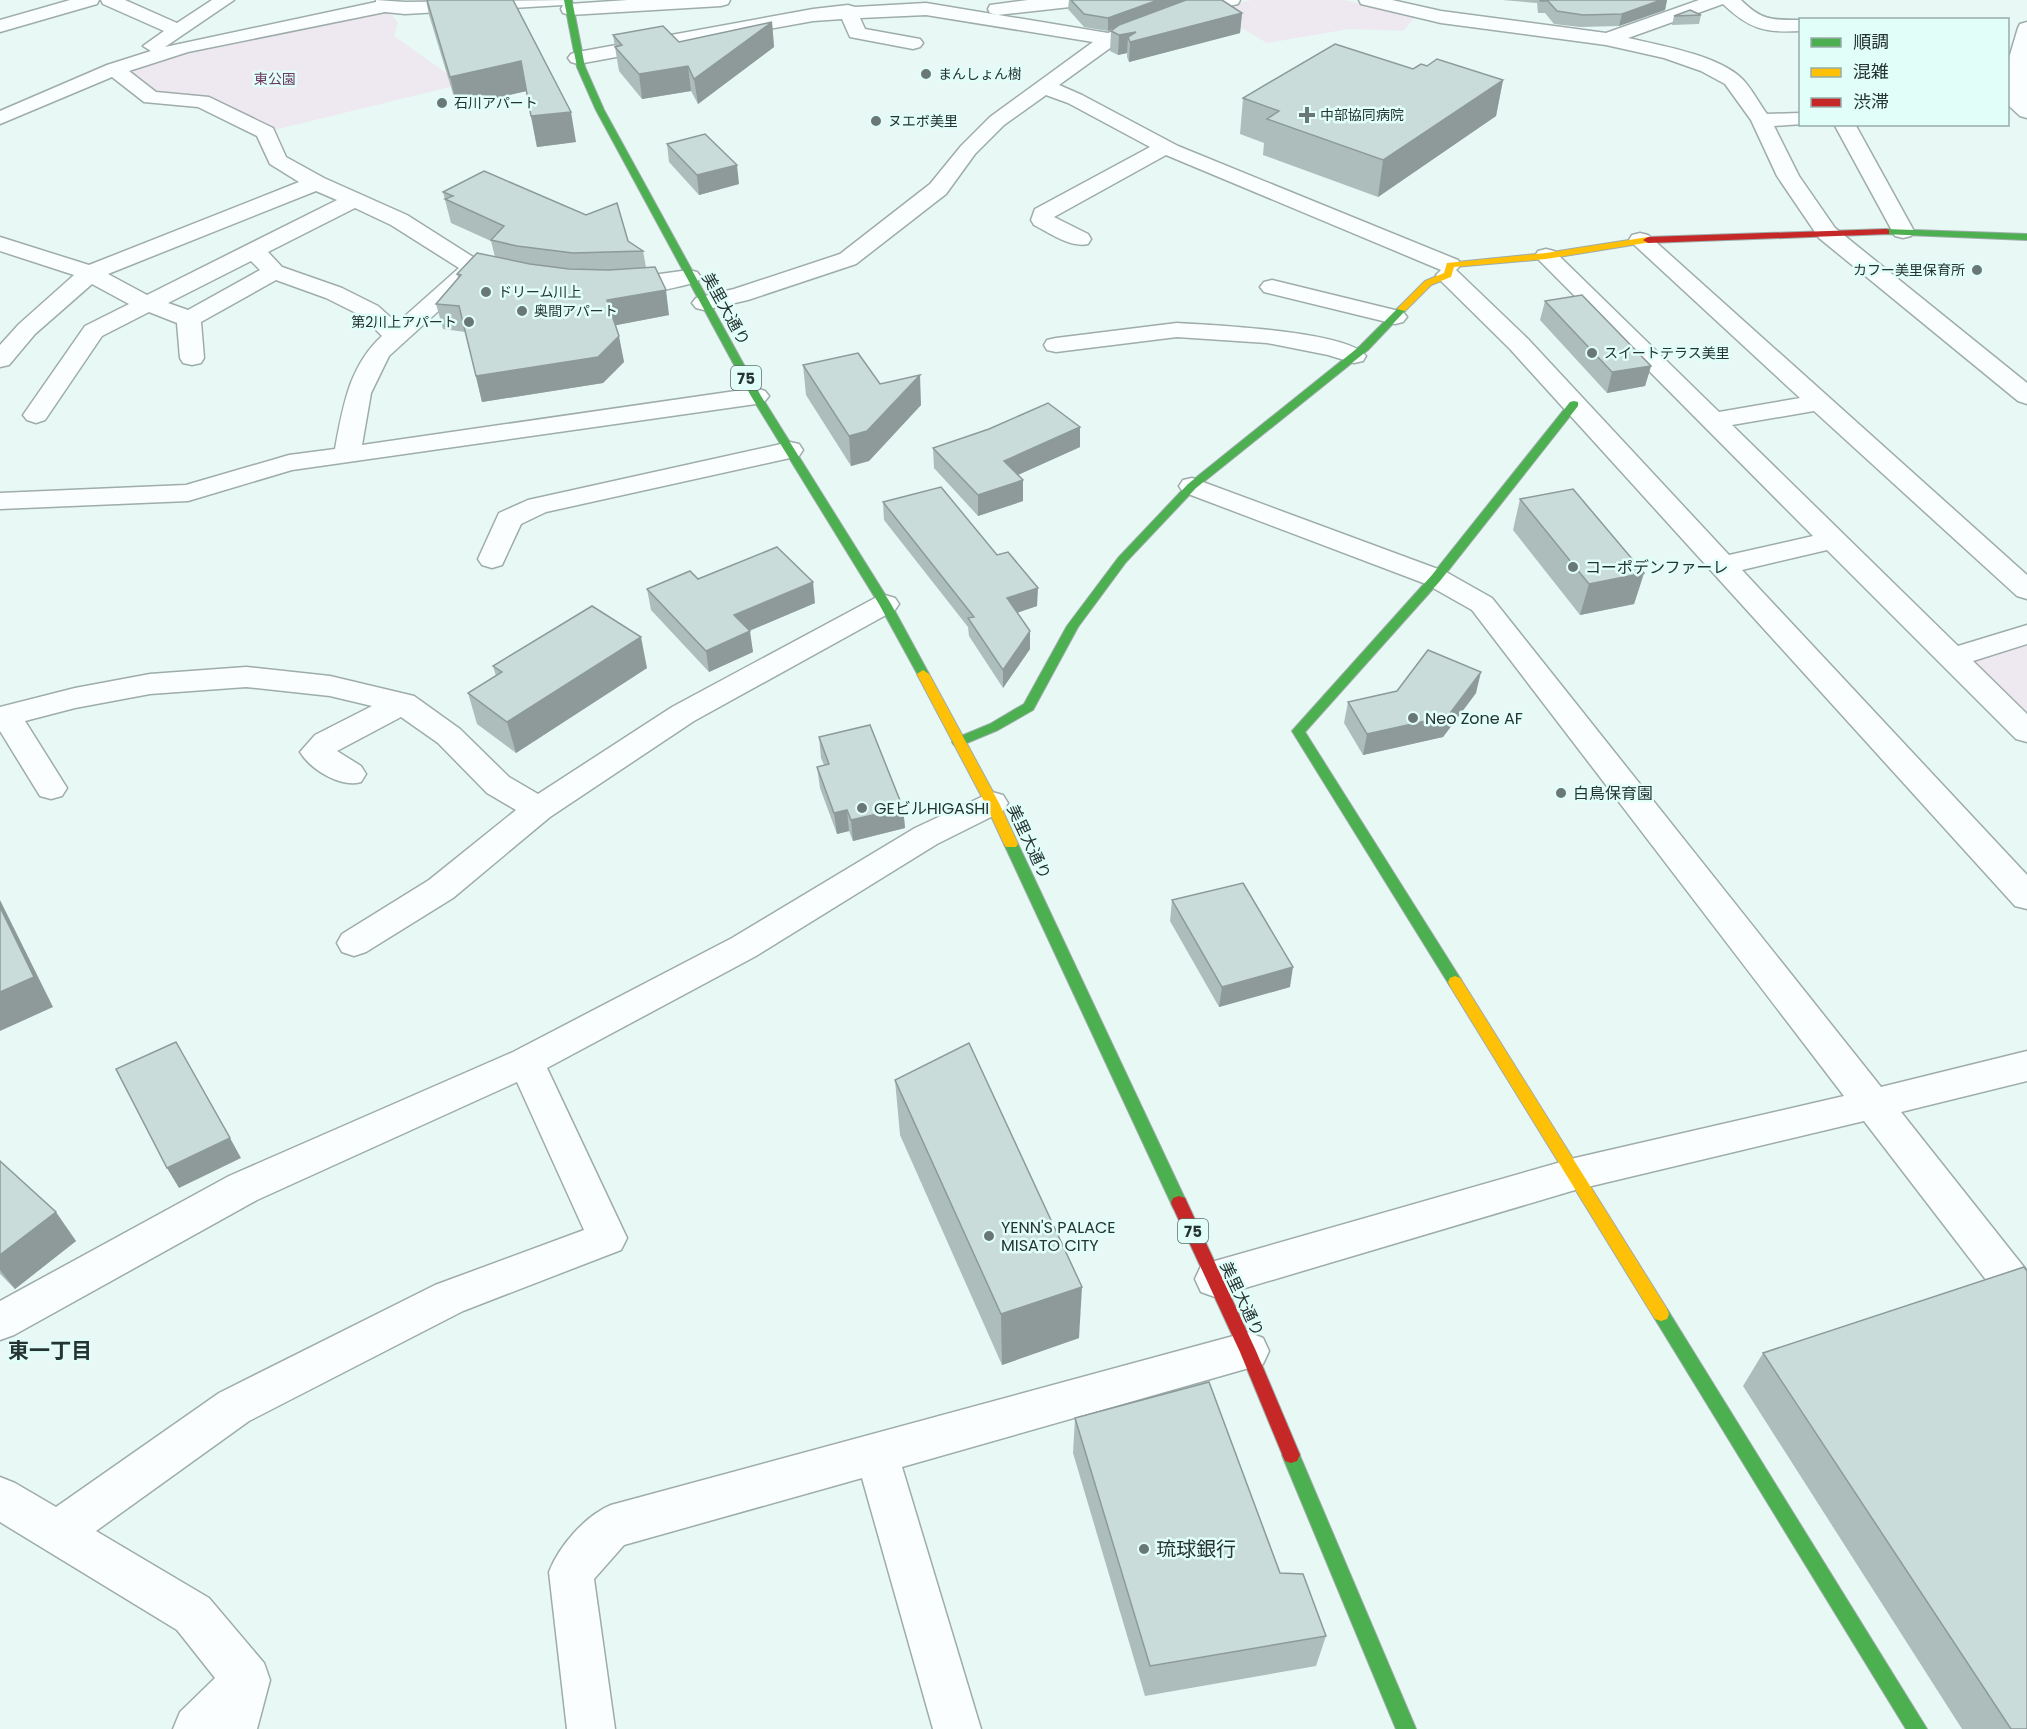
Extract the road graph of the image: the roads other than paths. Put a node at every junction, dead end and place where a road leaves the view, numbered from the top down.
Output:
1 (90, 0) edge
2 (110, 0) edge
3 (225, 0) edge
4 (722, 0) edge
5 (1079, 0) edge
6 (1232, 0) edge
7 (1368, 0) edge
8 (1717, 0) edge
9 (1730, 0) edge
10 (385, 3) edge
11 (567, 3) edge
12 (1406, 4) edge
13 (839, 8) edge
14 (1526, 10) dead end
15 (964, 13) junction
16 (1799, 25) edge
17 (0, 26) edge
18 (2027, 28) edge
19 (1524, 29) junction
20 (178, 30) junction
21 (1110, 39) junction
22 (1606, 39) junction
23 (912, 43) dead end
24 (579, 58) junction
25 (123, 66) junction
26 (1043, 86) junction
27 (2016, 105) edge
28 (1, 115) edge
29 (1799, 119) edge
30 (1761, 120) junction
31 (1845, 126) edge
32 (1165, 147) junction
33 (316, 183) junction
34 (354, 200) junction
35 (1903, 231) junction
36 (1827, 233) junction
37 (2027, 237) edge
38 (1080, 239) dead end
39 (1640, 240) junction
40 (0, 244) edge
41 (253, 249) junction
42 (1546, 256) junction
43 (473, 267) junction
44 (1449, 270) junction
45 (274, 272) junction
46 (90, 273) junction
47 (689, 277) junction
48 (533, 280) edge
49 (601, 286) edge
50 (1272, 287) dead end
51 (704, 303) junction
52 (150, 304) junction
53 (1395, 317) junction
54 (189, 319) junction
55 (0, 327) edge
56 (27, 329) junction
57 (396, 336) junction
58 (1056, 345) dead end
59 (1354, 356) junction
60 (192, 358) dead end
61 (0, 360) edge
62 (2027, 367) edge
63 (1998, 373) junction
64 (756, 396) junction
65 (2027, 396) edge
66 (1820, 402) junction
67 (1574, 404) junction
68 (36, 415) dead end
69 (1712, 421) junction
70 (790, 450) junction
71 (347, 456) junction
72 (1192, 486) junction
73 (0, 501) edge
74 (1833, 540) junction
75 (492, 559) dead end
76 (1721, 566) junction
77 (1436, 578) junction
78 (2027, 590) edge
79 (885, 604) junction
80 (2027, 634) edge
81 (1952, 658) junction
82 (403, 703) junction
83 (3, 717) edge
84 (2027, 732) edge
85 (958, 742) junction
86 (350, 774) dead end
87 (51, 788) dead end
88 (992, 803) junction
89 (539, 809) junction
90 (2027, 897) edge
91 (354, 943) dead end
92 (526, 1062) junction
93 (2027, 1066) edge
94 (1874, 1104) junction
95 (1575, 1174) junction
96 (1215, 1279) junction
97 (2027, 1302) edge
98 (0, 1322) edge
99 (1248, 1351) junction
100 (877, 1455) junction
101 (0, 1498) edge
102 (58, 1532) junction
103 (247, 1680) junction
104 (197, 1729) edge
105 (233, 1729) edge
106 (591, 1729) edge
107 (957, 1729) edge
108 (1406, 1729) edge
109 (1917, 1729) edge

1 - 17 street
2 - 20 street
3 - 20 street
4 - 11 street
5 - 15 street
6 - 21 street
7 - 12 street
8 - 22 street
9 - 16 street
10 - 11 street
10 - 25 street
11 - 24 street, 美里大通り / 75
12 - 19 street
13 - 15 street
13 - 23 street
13 - 24 street
14 - 19 street
15 - 21 street
18 - 27 street
19 - 22 street
20 - 25 street
21 - 26 street
22 - 30 street
24 - 47 street, 美里大通り / 75
25 - 28 street
25 - 33 street
26 - 32 street
26 - 51 street
29 - 30 street
30 - 36 street
31 - 35 street
32 - 38 street
32 - 44 street
33 - 34 street
33 - 46 street
34 - 41 street
34 - 43 street
35 - 36 street
35 - 37 street
36 - 39 street
36 - 63 street
39 - 42 street
39 - 66 street
40 - 46 street
41 - 45 street
41 - 52 street
42 - 44 street
42 - 69 street
43 - 48 street
43 - 57 street
44 - 53 street
44 - 67 street
45 - 54 street
45 - 57 street
46 - 52 street
46 - 56 street
47 - 49 street
47 - 51 street, 美里大通り / 75
50 - 53 street
51 - 64 street, 美里大通り / 75
52 - 54 street
52 - 68 street
53 - 59 street
54 - 60 street
55 - 56 street
56 - 61 street
57 - 71 street
58 - 59 street
59 - 72 street
62 - 63 street
63 - 65 street
64 - 70 street, 美里大通り / 75
64 - 71 street
66 - 69 street
66 - 78 street
67 - 76 street
67 - 77 street
69 - 74 street
70 - 75 street
70 - 79 street, 美里大通り / 75
71 - 73 street
72 - 77 street
72 - 85 street
74 - 76 street
74 - 81 street
76 - 90 street
77 - 94 street
77 - 95 street
79 - 85 street, 美里大通り / 75
79 - 89 street
80 - 81 street
81 - 84 street
82 - 83 street
82 - 86 street
82 - 89 street
83 - 87 street
85 - 88 street, 美里大通り / 75
88 - 92 street
88 - 96 street, 美里大通り / 75
89 - 91 street
92 - 98 street
92 - 102 street
93 - 94 street
94 - 95 street
94 - 97 street
95 - 96 street
95 - 109 street
96 - 99 street, 美里大通り / 75
99 - 100 street
99 - 108 street, 美里大通り / 75
100 - 106 street
100 - 107 street
101 - 102 street
102 - 103 street
103 - 104 street
103 - 105 street

